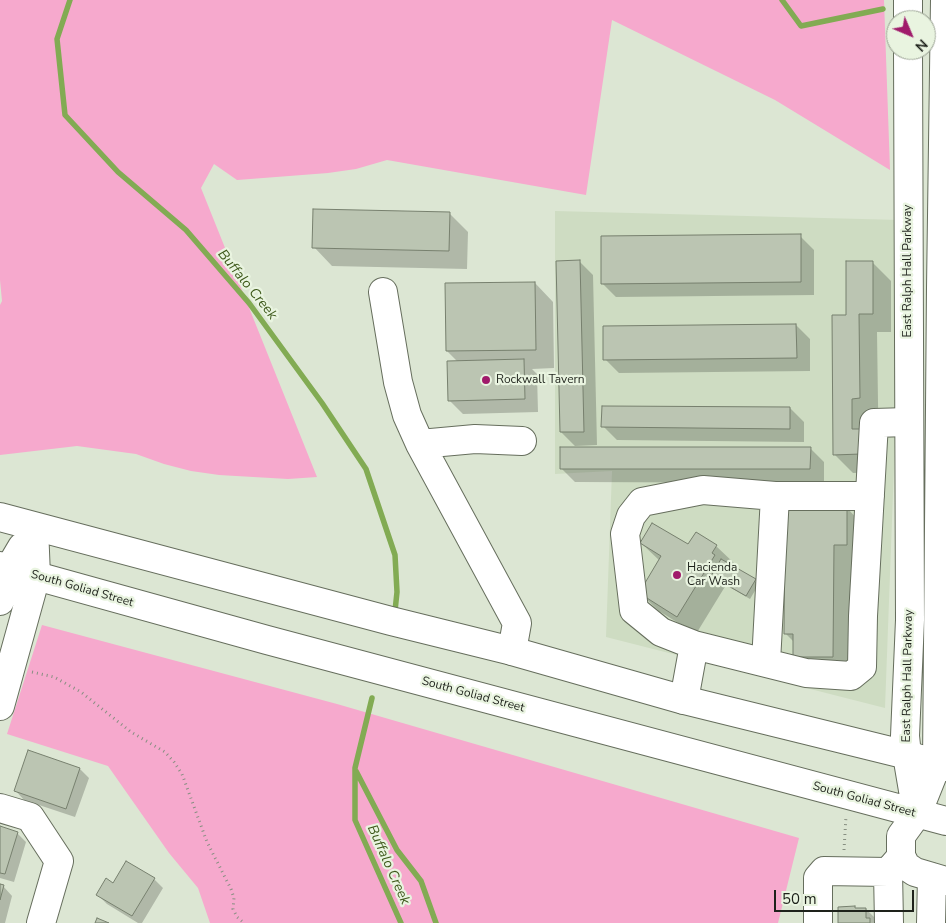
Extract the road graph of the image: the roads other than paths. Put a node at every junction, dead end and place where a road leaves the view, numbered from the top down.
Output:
1 (945, 0) edge
2 (908, 60) edge
3 (908, 289) junction
4 (943, 289) edge
5 (383, 292) dead end
6 (908, 422) junction
7 (939, 422) junction
8 (522, 442) dead end
9 (420, 444) junction
10 (775, 496) junction
11 (870, 496) junction
12 (0, 517) edge
13 (34, 527) junction
14 (5, 568) edge
15 (36, 576) junction
16 (0, 601) edge
17 (694, 645) junction
18 (512, 651) junction
19 (766, 662) junction
20 (684, 700) junction
21 (0, 706) edge
22 (907, 755) junction
23 (942, 765) edge
24 (0, 808) edge
25 (917, 814) junction
26 (946, 821) edge
27 (892, 872) junction
28 (939, 879) edge
29 (41, 923) edge
30 (818, 923) edge
31 (877, 923) edge
32 (889, 923) edge
33 (930, 923) edge

1 - 4 main road
2 - 3 main road, East Ralph Hall Parkway
3 - 4 main road
3 - 6 main road, East Ralph Hall Parkway
4 - 7 main road
5 - 9 main road
6 - 7 main road
6 - 11 main road
6 - 22 main road, East Ralph Hall Parkway
7 - 23 main road
8 - 9 main road
9 - 18 main road
10 - 11 main road
10 - 17 main road
10 - 19 main road
11 - 19 main road
12 - 13 main road
13 - 14 main road
13 - 15 main road
13 - 18 main road
14 - 15 main road, South Goliad Street
14 - 16 main road
15 - 21 main road
15 - 25 main road, South Goliad Street
17 - 19 main road
17 - 20 main road
18 - 20 main road
20 - 22 main road
22 - 23 main road
22 - 25 main road, East Ralph Hall Parkway
23 - 25 main road
24 - 29 main road
25 - 26 main road, South Goliad Street
25 - 27 main road
27 - 28 main road
27 - 30 main road
27 - 31 main road
27 - 32 main road
28 - 33 main road

